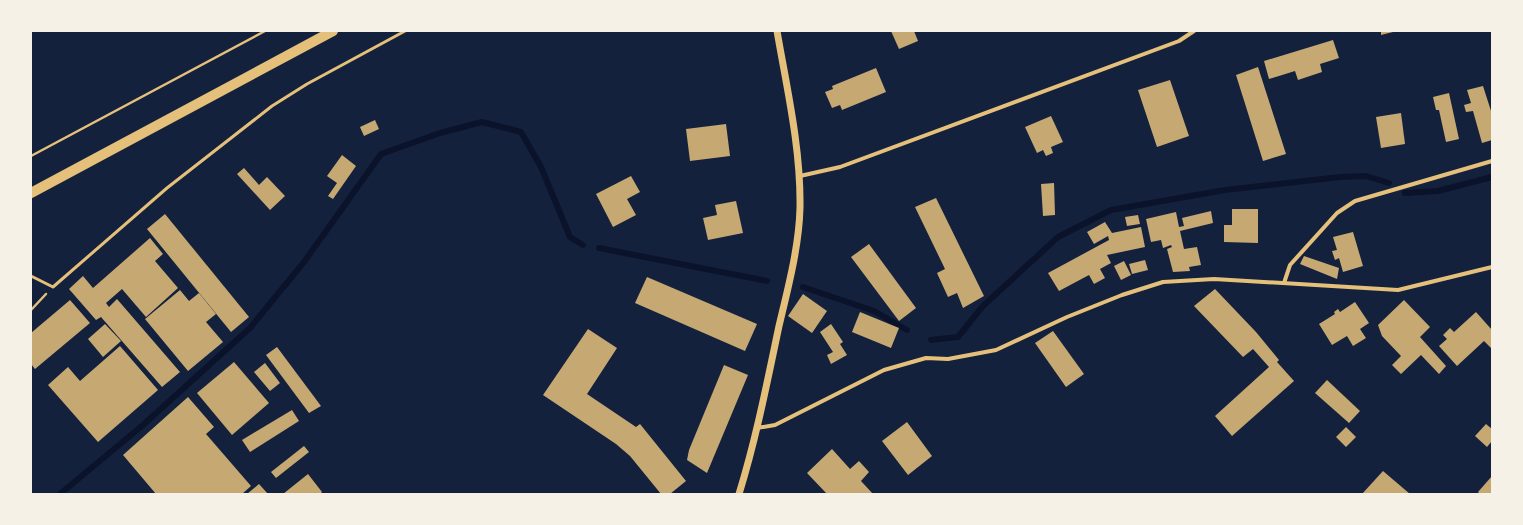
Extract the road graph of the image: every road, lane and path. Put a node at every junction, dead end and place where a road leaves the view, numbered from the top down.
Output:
1 (265, 31) edge
2 (333, 31) edge
3 (405, 31) edge
4 (777, 31) edge
5 (1194, 31) edge
6 (31, 156) edge
7 (1492, 161) edge
8 (800, 176) junction
9 (31, 193) edge
10 (1492, 267) edge
11 (31, 276) edge
12 (1284, 283) junction
13 (53, 287) junction
14 (31, 310) edge
15 (757, 428) junction
16 (739, 494) edge

1 - 6 path
2 - 9 main road
3 - 13 lane
4 - 8 street
5 - 8 street
7 - 12 street
8 - 15 street
10 - 12 street
11 - 13 lane
12 - 15 street
13 - 14 path
15 - 16 street

